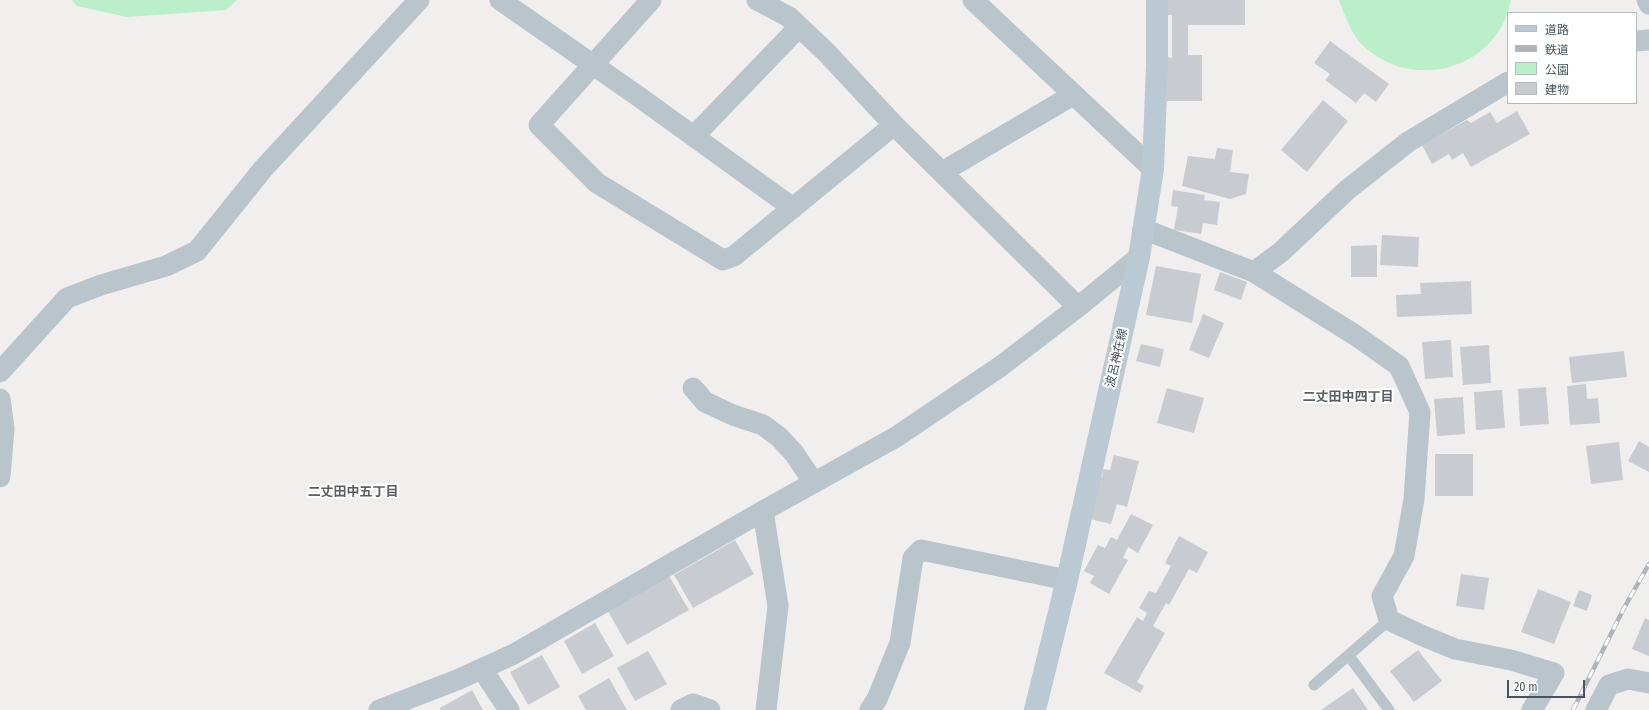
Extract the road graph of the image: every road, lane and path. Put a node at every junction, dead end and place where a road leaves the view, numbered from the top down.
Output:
1 (419, 0) edge
2 (500, 0) edge
3 (651, 0) edge
4 (757, 0) edge
5 (973, 0) edge
6 (1157, 0) edge
7 (1647, 0) edge
8 (1649, 4) edge
9 (799, 26) junction
10 (1649, 40) edge
11 (1637, 41) edge
12 (592, 64) junction
13 (1507, 83) edge
14 (1073, 95) junction
15 (894, 125) junction
16 (694, 136) junction
17 (1152, 170) junction
18 (942, 172) junction
19 (793, 208) junction
20 (1143, 229) junction
21 (1139, 257) junction
22 (1254, 272) junction
23 (1078, 307) junction
24 (0, 372) edge
25 (693, 388) dead end
26 (0, 399) edge
27 (0, 477) edge
28 (814, 483) junction
29 (763, 511) junction
30 (1067, 580) junction
31 (1389, 620) junction
32 (1349, 656) junction
33 (482, 668) junction
34 (1649, 683) edge
35 (1314, 685) dead end
36 (379, 710) edge
37 (509, 710) edge
38 (681, 710) edge
39 (710, 710) edge
40 (766, 710) edge
41 (870, 710) edge
42 (1035, 710) edge
43 (1389, 710) edge
44 (1532, 710) edge
45 (1596, 710) edge

1 - 24 street
2 - 12 street
3 - 12 street
4 - 9 street
5 - 14 street
6 - 17 main road, 波呂神在線
7 - 8 street
9 - 15 street
9 - 16 street
10 - 11 street
12 - 16 street
12 - 19 street
13 - 22 street
14 - 17 street
14 - 18 street
15 - 18 street
15 - 19 street
16 - 19 street
17 - 20 main road, 波呂神在線
18 - 23 street
20 - 21 main road, 波呂神在線
20 - 22 street
21 - 23 street
21 - 30 main road, 波呂神在線
22 - 31 street
23 - 28 street
25 - 28 street
26 - 27 street
28 - 29 street
29 - 33 street
29 - 40 street
30 - 41 street
30 - 42 main road, 波呂神在線
31 - 32 lane
31 - 44 street
32 - 35 lane
32 - 43 lane
33 - 36 street
33 - 37 street
34 - 45 street
38 - 39 street

